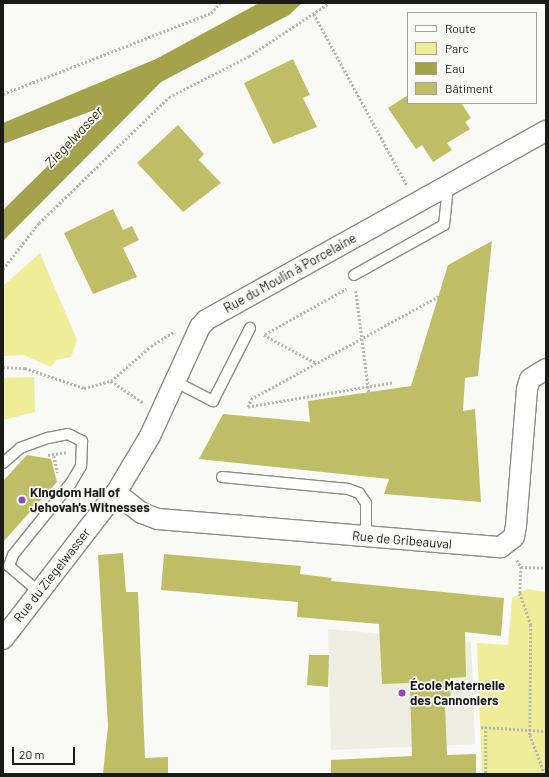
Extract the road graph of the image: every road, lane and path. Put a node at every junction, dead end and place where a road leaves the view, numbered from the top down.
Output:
1 (220, 3) edge
2 (329, 3) edge
3 (314, 14) junction
4 (3, 94) edge
5 (546, 131) edge
6 (448, 186) junction
7 (418, 203) junction
8 (3, 269) edge
9 (354, 280) junction
10 (439, 296) dead end
11 (250, 328) joint
12 (263, 335) junction
13 (195, 337) junction
14 (362, 338) junction
15 (316, 363) junction
16 (546, 366) edge
17 (3, 367) edge
18 (111, 381) junction
19 (176, 382) junction
20 (392, 383) dead end
21 (369, 387) junction
22 (369, 392) dead end
23 (161, 414) junction
24 (69, 452) dead end
25 (3, 463) edge
26 (222, 477) dead end
27 (56, 480) dead end
28 (116, 493) junction
29 (366, 537) junction
30 (508, 543) junction
31 (6, 567) edge
32 (521, 567) junction
33 (546, 568) edge
34 (39, 592) junction
35 (3, 639) edge
36 (481, 727) dead end
37 (486, 727) junction
38 (530, 729) junction
39 (546, 731) edge
40 (486, 774) edge
41 (545, 774) edge

1 - 4 path
2 - 3 path
3 - 7 path
3 - 8 path
5 - 6 street, Rue du Moulin à Porcelaine
6 - 7 street, Rue du Moulin à Porcelaine
6 - 9 lane
7 - 13 street, Rue du Moulin à Porcelaine
9 - 12 path
9 - 14 path
10 - 14 path
11 - 12 path
11 - 19 lane
12 - 15 path
13 - 18 path
13 - 19 street, Rue du Moulin à Porcelaine
14 - 15 path
14 - 21 path
15 - 21 path
16 - 30 street
17 - 18 path
18 - 23 path
19 - 23 street, Rue du Moulin à Porcelaine
20 - 21 path
21 - 22 path
23 - 28 street, Rue du Moulin à Porcelaine
24 - 27 path
25 - 31 lane
26 - 29 lane
28 - 29 street, Rue de Gribeauval
28 - 34 street, Rue du Ziegelwasser
29 - 30 street, Rue de Gribeauval
30 - 32 path
31 - 34 lane
32 - 33 path
32 - 38 path
34 - 35 street, Rue du Ziegelwasser
36 - 37 path
37 - 38 path
37 - 40 path
38 - 39 path
38 - 41 path

